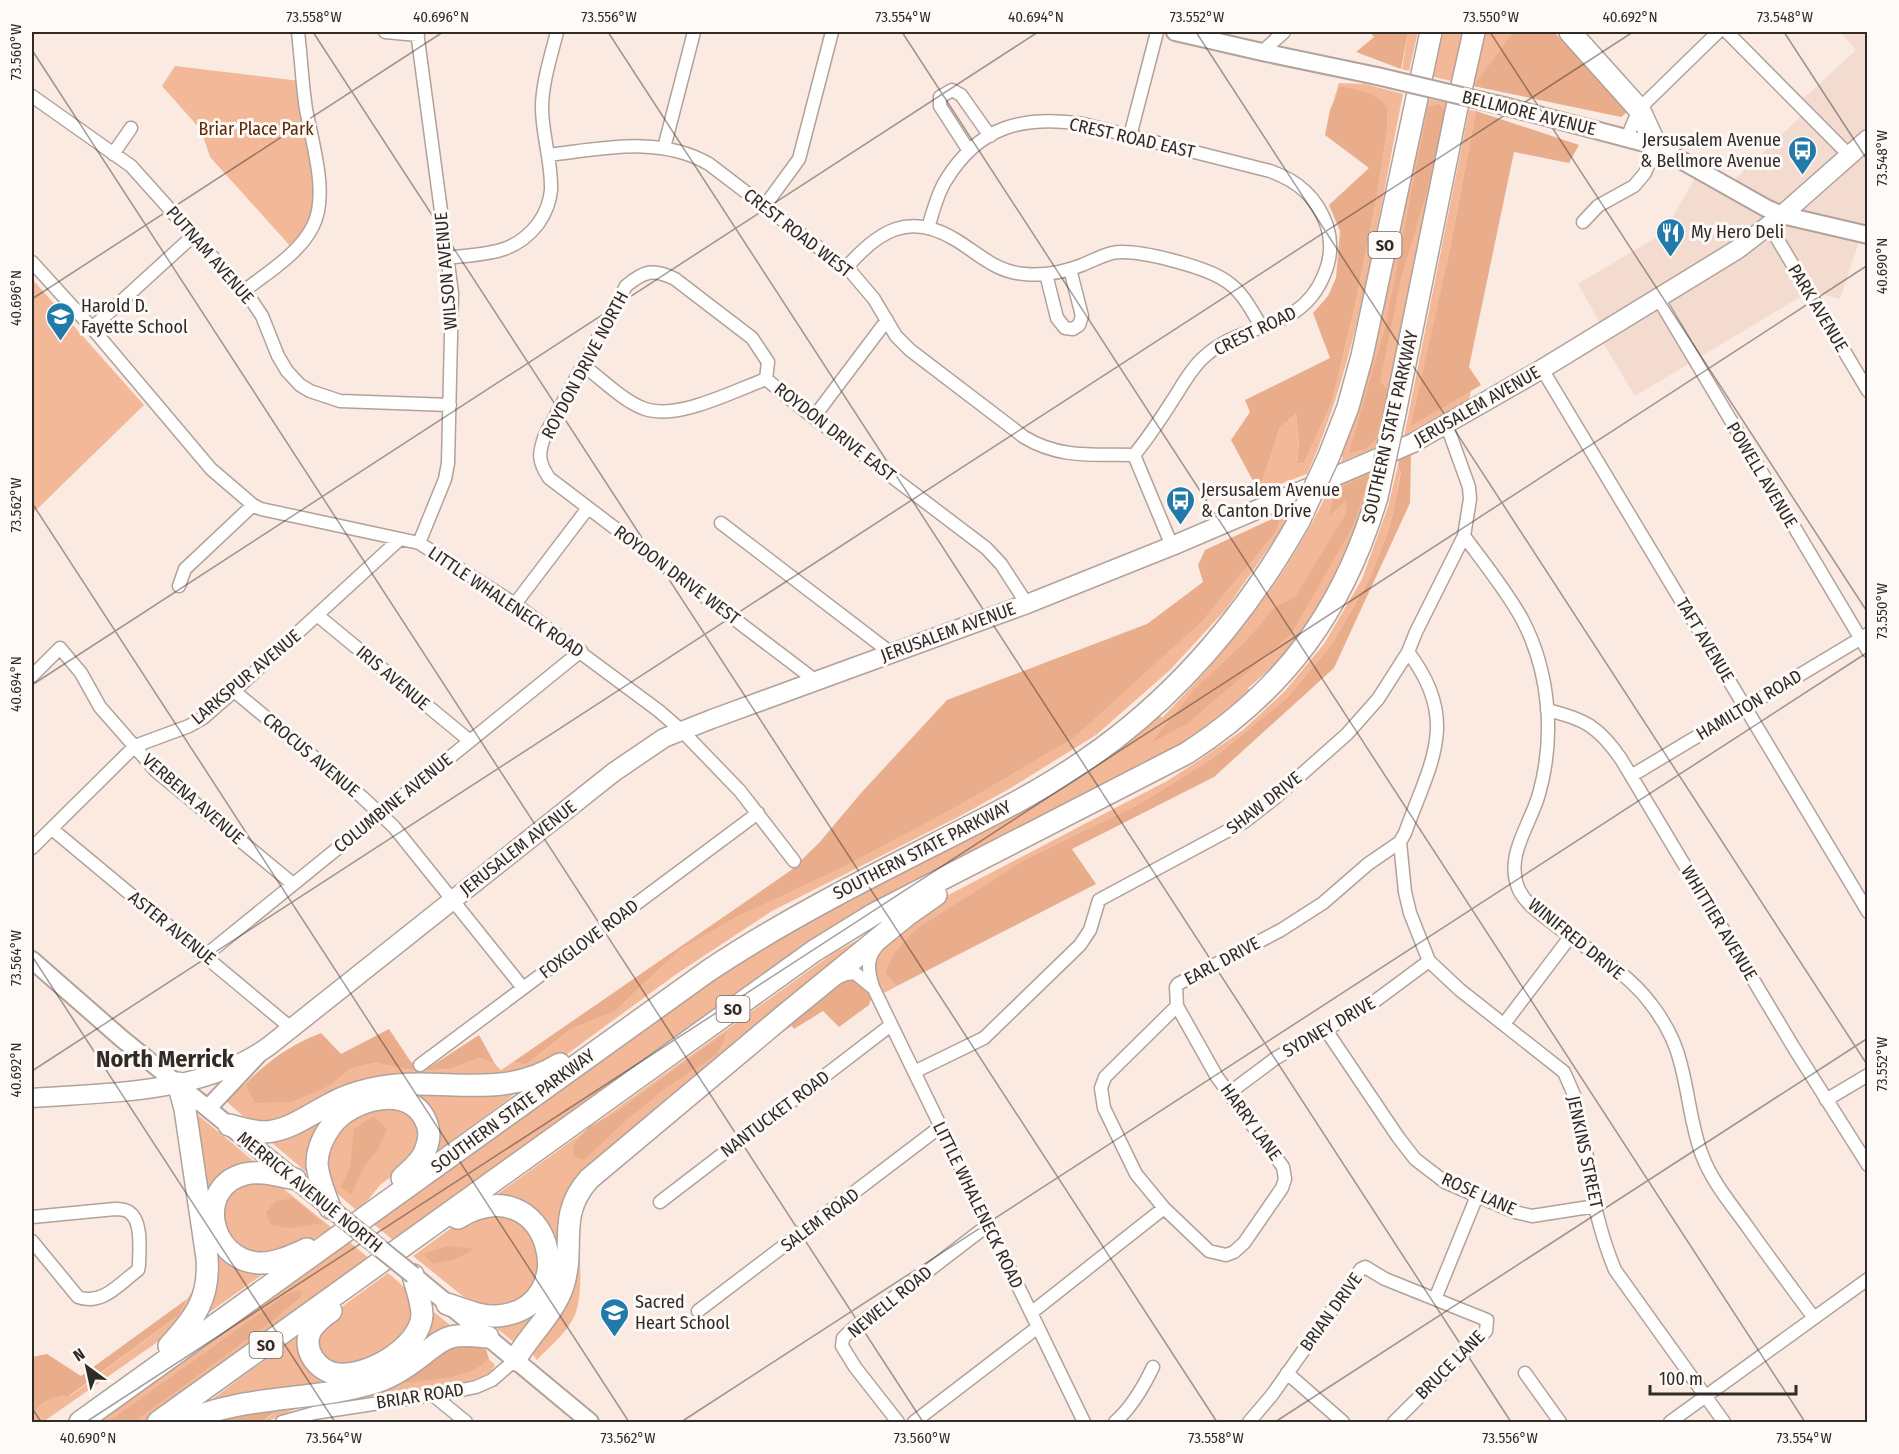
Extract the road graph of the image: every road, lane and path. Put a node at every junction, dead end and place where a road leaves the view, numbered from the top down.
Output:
1 (298, 32) edge
2 (385, 32) edge
3 (557, 32) edge
4 (694, 32) edge
5 (832, 32) edge
6 (1157, 32) edge
7 (1175, 32) edge
8 (1284, 32) edge
9 (1431, 32) edge
10 (1474, 32) edge
11 (1570, 32) edge
12 (1718, 32) edge
13 (1727, 32) edge
14 (418, 33) edge
15 (1262, 52) junction
16 (32, 96) edge
17 (1639, 109) junction
18 (131, 128) dead end
19 (990, 136) junction
20 (1130, 136) junction
21 (1627, 138) junction
22 (1868, 139) edge
23 (1656, 146) junction
24 (664, 148) junction
25 (969, 151) junction
26 (113, 154) junction
27 (548, 155) junction
28 (1849, 155) junction
29 (1247, 165) joint
30 (764, 207) junction
31 (1775, 220) junction
32 (1583, 222) dead end
33 (928, 228) junction
34 (194, 235) junction
35 (1868, 235) edge
36 (447, 258) junction
37 (32, 262) edge
38 (846, 268) junction
39 (1070, 269) junction
40 (646, 273) joint
41 (1046, 274) junction
42 (244, 291) junction
43 (1658, 298) junction
44 (887, 320) junction
45 (92, 328) junction
46 (1262, 328) junction
47 (584, 366) junction
48 (1542, 369) junction
49 (766, 379) junction
50 (1868, 392) edge
51 (450, 405) junction
52 (814, 417) junction
53 (1447, 426) junction
54 (1134, 455) junction
55 (541, 466) joint
56 (254, 505) junction
57 (588, 508) junction
58 (721, 523) dead end
59 (1464, 536) junction
60 (400, 539) junction
61 (419, 543) junction
62 (1172, 546) junction
63 (1454, 557) junction
64 (1484, 562) junction
65 (179, 586) dead end
66 (1027, 603) junction
67 (515, 604) junction
68 (317, 615) junction
69 (1864, 637) edge
70 (581, 651) junction
71 (1868, 651) edge
72 (1408, 652) junction
73 (891, 653) junction
74 (32, 676) edge
75 (816, 681) junction
76 (234, 692) junction
77 (1746, 707) junction
78 (1547, 710) junction
79 (682, 731) junction
80 (470, 741) junction
81 (135, 746) junction
82 (1631, 776) junction
83 (1080, 808) junction
84 (758, 813) junction
85 (379, 815) junction
86 (52, 829) junction
87 (1400, 842) junction
88 (32, 848) edge
89 (794, 861) dead end
90 (293, 884) junction
91 (452, 900) junction
92 (1868, 912) edge
93 (893, 926) junction
94 (1570, 937) junction
95 (206, 955) junction
96 (32, 960) edge
97 (1429, 961) junction
98 (708, 970) junction
99 (873, 987) junction
100 (523, 988) junction
101 (812, 993) junction
102 (1177, 1006) junction
103 (1504, 1024) junction
104 (891, 1025) junction
105 (291, 1028) junction
106 (1326, 1030) junction
107 (261, 1052) junction
108 (420, 1065) dead end
109 (914, 1072) junction
110 (1868, 1075) edge
111 (178, 1083) junction
112 (1229, 1093) junction
113 (32, 1098) edge
114 (1826, 1100) junction
115 (208, 1108) junction
116 (229, 1125) junction
117 (940, 1127) junction
118 (1868, 1165) edge
119 (295, 1179) junction
120 (1477, 1196) junction
121 (660, 1202) dead end
122 (1596, 1206) junction
123 (330, 1208) junction
124 (1164, 1208) junction
125 (368, 1214) junction
126 (32, 1216) edge
127 (988, 1226) junction
128 (333, 1240) junction
129 (32, 1241) edge
130 (406, 1243) junction
131 (374, 1268) junction
132 (413, 1275) junction
133 (1868, 1279) edge
134 (1435, 1299) junction
135 (447, 1304) junction
136 (698, 1311) dead end
137 (1031, 1313) junction
138 (1814, 1318) junction
139 (1038, 1327) junction
140 (488, 1337) junction
141 (515, 1360) junction
142 (1153, 1367) dead end
143 (1287, 1373) junction
144 (1525, 1373) dead end
145 (140, 1378) junction
146 (433, 1395) junction
147 (1705, 1397) junction
148 (80, 1422) edge
149 (158, 1422) edge
150 (183, 1422) edge
151 (282, 1422) edge
152 (466, 1422) edge
153 (590, 1422) edge
154 (898, 1422) edge
155 (914, 1422) edge
156 (1084, 1422) edge
157 (1115, 1422) edge
158 (1249, 1422) edge
159 (1343, 1422) edge
160 (1394, 1422) edge
161 (1560, 1422) edge
162 (1670, 1422) edge
163 (1724, 1422) edge

1 - 42 street
2 - 14 street
3 - 27 street
4 - 24 street
5 - 30 street
6 - 20 street
7 - 15 main road, BELLMORE AVENUE
8 - 15 street
9 - 98 highway, SOUTHERN STATE PARKWAY / SO, bridge
10 - 83 highway, SOUTHERN STATE PARKWAY / SO, bridge
11 - 17 highway
12 - 17 street
13 - 28 street
14 - 36 street, WILSON AVENUE
15 - 21 main road, BELLMORE AVENUE, bridge
16 - 26 street, PUTNAM AVENUE
17 - 21 street
17 - 23 highway
18 - 26 street
19 - 20 street, CREST ROAD EAST
19 - 25 street, CREST ROAD EAST
19 - 25 street
20 - 29 street, CREST ROAD EAST
21 - 23 main road, BELLMORE AVENUE
22 - 28 main road, JERUSALEM AVENUE
23 - 31 main road, BELLMORE AVENUE
23 - 32 street
24 - 27 street, CREST ROAD WEST
24 - 30 street, CREST ROAD WEST
25 - 33 street, CREST ROAD EAST
26 - 34 street, PUTNAM AVENUE
27 - 36 street
28 - 31 main road, JERUSALEM AVENUE
29 - 46 street, CREST ROAD
30 - 38 street, CREST ROAD WEST
31 - 35 main road, BELLMORE AVENUE
31 - 43 main road, JERUSALEM AVENUE
31 - 50 street, PARK AVENUE
33 - 38 street
33 - 41 street
34 - 42 street, PUTNAM AVENUE
34 - 45 street
36 - 51 street, WILSON AVENUE
37 - 45 street, LITTLE WHALENECK ROAD
38 - 44 street, CREST ROAD WEST
39 - 41 street
39 - 41 street
39 - 46 street
40 - 47 street, ROYDON DRIVE NORTH
40 - 49 street, ROYDON DRIVE EAST
42 - 51 street, PUTNAM AVENUE
43 - 48 main road, JERUSALEM AVENUE
43 - 69 street, POWELL AVENUE
44 - 52 street
44 - 54 street, CREST ROAD WEST
45 - 56 street, LITTLE WHALENECK ROAD
46 - 54 street, CREST ROAD
47 - 49 street
47 - 55 street, ROYDON DRIVE NORTH
48 - 53 main road, JERUSALEM AVENUE
48 - 77 street, TAFT AVENUE
49 - 52 street, ROYDON DRIVE EAST
51 - 61 street, WILSON AVENUE
52 - 66 street, ROYDON DRIVE EAST
53 - 59 street, SHAW DRIVE
53 - 62 main road, JERUSALEM AVENUE
54 - 62 street
55 - 57 street, ROYDON DRIVE WEST
56 - 60 street, LITTLE WHALENECK ROAD
56 - 65 street
57 - 67 street
57 - 75 street, ROYDON DRIVE WEST
58 - 73 street
59 - 63 street, SHAW DRIVE
59 - 64 street, WINIFRED DRIVE
60 - 61 street, LITTLE WHALENECK ROAD
60 - 68 street, LARKSPUR AVENUE
61 - 67 street, LITTLE WHALENECK ROAD
62 - 66 main road, JERUSALEM AVENUE
63 - 64 street
63 - 72 street, SHAW DRIVE
64 - 78 street, WINIFRED DRIVE
66 - 73 main road, JERUSALEM AVENUE
67 - 70 street, LITTLE WHALENECK ROAD
68 - 76 street, LARKSPUR AVENUE
68 - 80 street, IRIS AVENUE
69 - 71 street, POWELL AVENUE
69 - 77 street, HAMILTON ROAD
70 - 79 street, LITTLE WHALENECK ROAD
70 - 80 street, COLUMBINE AVENUE
72 - 87 street
72 - 109 street, SHAW DRIVE
73 - 75 main road, JERUSALEM AVENUE
74 - 81 street, VERBENA AVENUE
75 - 79 main road, JERUSALEM AVENUE
76 - 81 street, LARKSPUR AVENUE
76 - 85 street, CROCUS AVENUE
77 - 82 street, HAMILTON ROAD
77 - 92 street, TAFT AVENUE
78 - 82 street, WHITTIER AVENUE
78 - 94 street, WINIFRED DRIVE
79 - 84 street, LITTLE WHALENECK ROAD
79 - 91 main road, JERUSALEM AVENUE
80 - 85 street, COLUMBINE AVENUE
81 - 86 street, LARKSPUR AVENUE
81 - 90 street, VERBENA AVENUE
82 - 114 street, WHITTIER AVENUE
83 - 93 highway
83 - 130 highway, SOUTHERN STATE PARKWAY / SO
84 - 89 street, LITTLE WHALENECK ROAD
84 - 100 street, FOXGLOVE ROAD
85 - 90 street, COLUMBINE AVENUE
85 - 91 street, CROCUS AVENUE
86 - 88 street, LARKSPUR AVENUE
86 - 95 street, ASTER AVENUE
87 - 97 street, JENKINS STREET
87 - 102 street, EARL DRIVE
90 - 95 street, COLUMBINE AVENUE
91 - 100 street, CROCUS AVENUE
91 - 105 main road, JERUSALEM AVENUE
93 - 99 street, LITTLE WHALENECK ROAD
93 - 101 highway
94 - 103 street
94 - 138 street, WINIFRED DRIVE
95 - 105 street, ASTER AVENUE
96 - 111 main road, MERRICK AVENUE NORTH
97 - 103 street, JENKINS STREET
97 - 106 street, SYDNEY DRIVE
98 - 116 highway
98 - 125 highway, SOUTHERN STATE PARKWAY / SO
99 - 101 street
99 - 104 street, LITTLE WHALENECK ROAD
100 - 108 street, FOXGLOVE ROAD
101 - 141 highway
102 - 112 street, HARRY LANE
102 - 124 street, EARL DRIVE
103 - 122 street, JENKINS STREET
104 - 109 street, LITTLE WHALENECK ROAD
104 - 121 street, NANTUCKET ROAD
105 - 107 main road, JERUSALEM AVENUE
106 - 112 street, SYDNEY DRIVE
106 - 120 street, ROSE LANE
107 - 111 main road, JERUSALEM AVENUE
107 - 115 main road
109 - 117 street, LITTLE WHALENECK ROAD
110 - 114 street
111 - 113 main road, JERUSALEM AVENUE
111 - 115 main road, MERRICK AVENUE NORTH
111 - 145 highway
112 - 124 street, HARRY LANE
114 - 118 street, WHITTIER AVENUE
115 - 116 main road, MERRICK AVENUE NORTH
116 - 119 main road, MERRICK AVENUE NORTH
117 - 127 street, LITTLE WHALENECK ROAD
117 - 136 street, SALEM ROAD
119 - 123 main road, MERRICK AVENUE NORTH
119 - 128 highway
120 - 122 street, ROSE LANE
120 - 134 street
122 - 147 street, JENKINS STREET
123 - 125 highway
123 - 132 main road, MERRICK AVENUE NORTH, bridge
124 - 137 street
125 - 128 highway, SOUTHERN STATE PARKWAY / SO
126 - 129 street
127 - 137 street, LITTLE WHALENECK ROAD
127 - 154 street, NEWELL ROAD
128 - 145 highway, SOUTHERN STATE PARKWAY / SO
130 - 131 highway, SOUTHERN STATE PARKWAY / SO
130 - 135 highway
131 - 132 highway
131 - 149 highway, SOUTHERN STATE PARKWAY / SO
132 - 135 main road, MERRICK AVENUE NORTH
133 - 138 street
134 - 143 street, BRIAN DRIVE
134 - 160 street, BRUCE LANE
135 - 140 main road, MERRICK AVENUE NORTH
137 - 139 street, LITTLE WHALENECK ROAD
138 - 147 street
139 - 155 street
139 - 156 street, LITTLE WHALENECK ROAD
140 - 141 main road, MERRICK AVENUE NORTH
140 - 150 highway
141 - 146 street, BRIAR ROAD
141 - 153 main road, MERRICK AVENUE NORTH
142 - 157 street
143 - 158 street, BRIAN DRIVE
143 - 159 street
144 - 161 street
145 - 148 highway, SOUTHERN STATE PARKWAY / SO
146 - 151 street, BRIAR ROAD
146 - 152 street
147 - 162 street
147 - 163 street, JENKINS STREET

